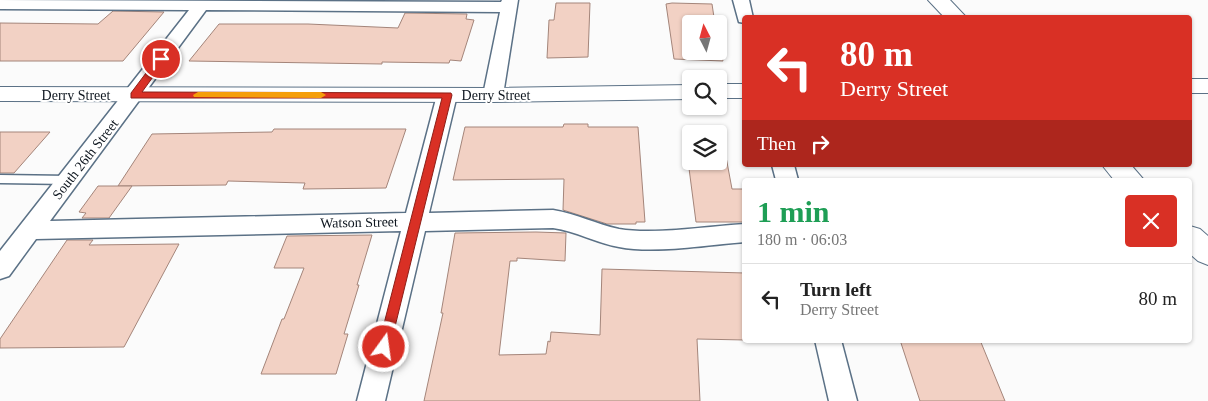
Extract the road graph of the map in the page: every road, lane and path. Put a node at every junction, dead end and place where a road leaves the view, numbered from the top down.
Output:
1 (741, 0) edge
2 (938, 0) edge
3 (68, 2) edge
4 (203, 3) edge
5 (357, 3) edge
6 (0, 4) edge
7 (510, 4) edge
8 (744, 15) edge
9 (954, 15) edge
10 (1192, 86) edge
11 (1208, 86) edge
12 (742, 91) edge
13 (682, 92) edge
14 (727, 92) edge
15 (0, 94) edge
16 (134, 95) junction
17 (447, 95) junction
18 (493, 95) junction
19 (1117, 167) edge
20 (1129, 178) edge
21 (0, 180) edge
22 (69, 180) junction
23 (415, 221) junction
24 (29, 230) junction
25 (742, 233) edge
26 (1192, 239) edge
27 (1208, 253) edge
28 (0, 269) edge
29 (829, 343) edge
30 (371, 401) edge
31 (844, 401) edge

1 - 8 street
2 - 9 main road
3 - 4 street
3 - 6 street
4 - 5 street
4 - 16 street, South 26th Street
5 - 7 street
7 - 18 street
10 - 11 main road
12 - 14 main road
13 - 18 main road, Derry Street
15 - 16 main road, Derry Street
16 - 17 main road, Derry Street
16 - 22 street, South 26th Street
17 - 18 main road, Derry Street
17 - 23 street
19 - 20 main road
21 - 22 lane
22 - 24 street, South 26th Street
23 - 24 street, Watson Street
23 - 25 street, Watson Street
23 - 30 street
24 - 28 street, South 26th Street
26 - 27 main road
29 - 31 street

